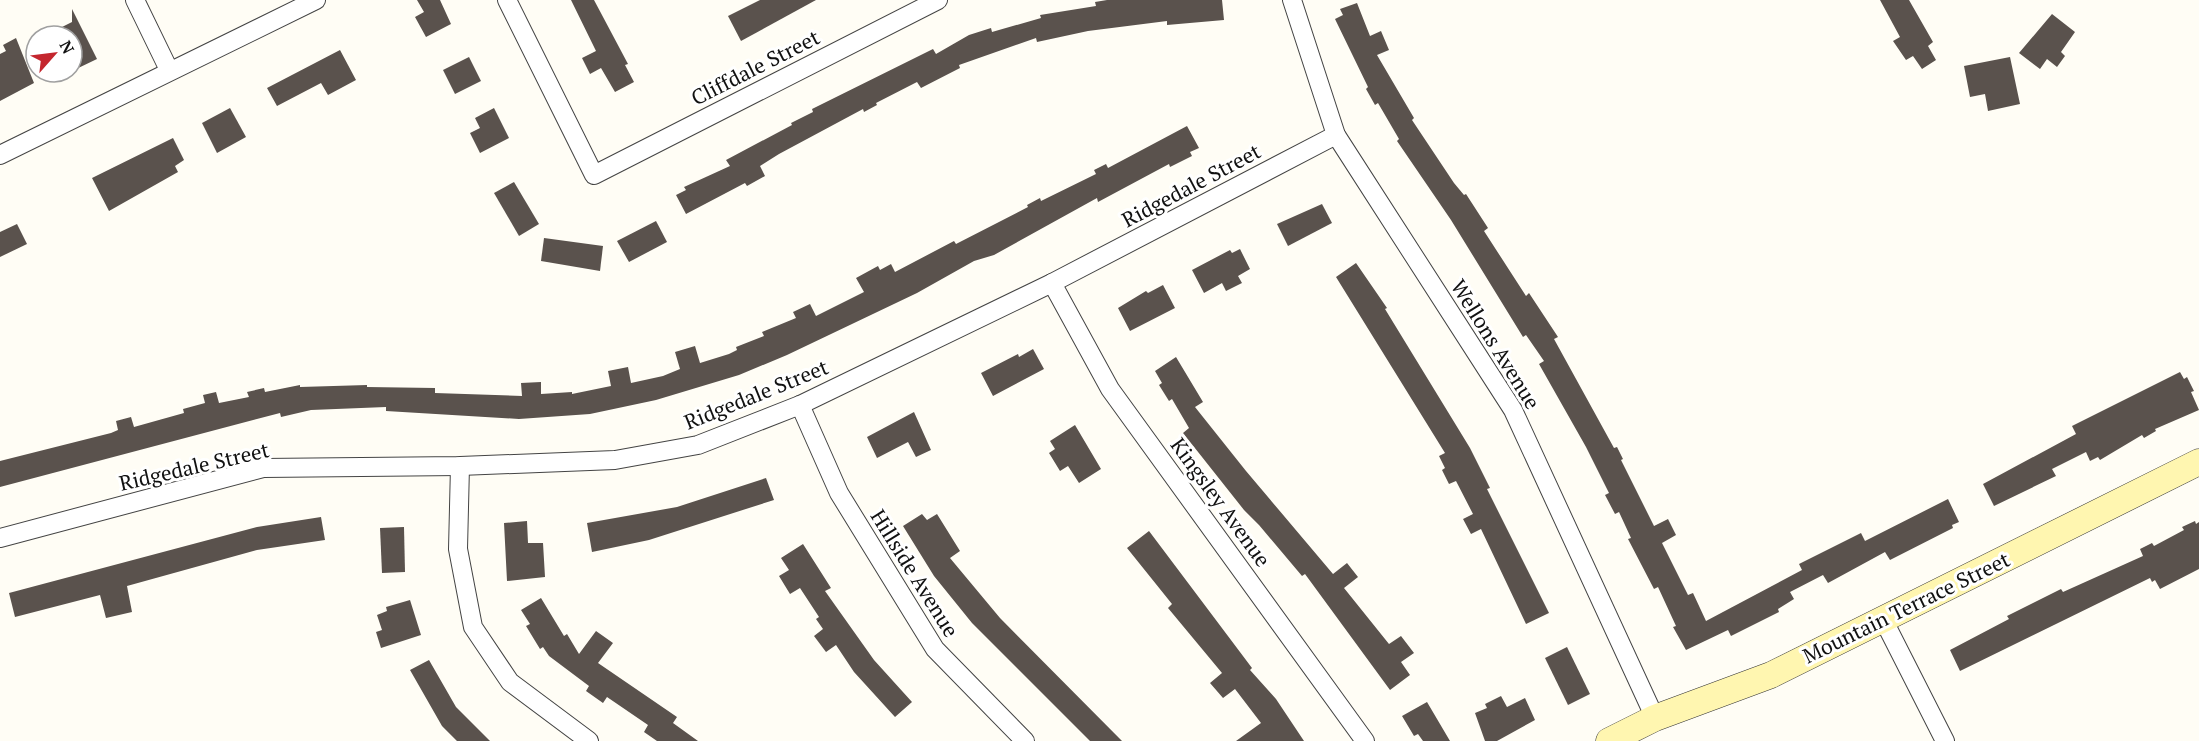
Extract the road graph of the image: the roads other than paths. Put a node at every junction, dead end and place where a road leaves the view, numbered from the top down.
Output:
1 (135, 0) edge
2 (316, 0) edge
3 (507, 0) edge
4 (938, 0) edge
5 (1292, 0) edge
6 (169, 70) junction
7 (1336, 135) junction
8 (0, 155) edge
9 (1052, 283) junction
10 (800, 405) junction
11 (2199, 462) edge
12 (460, 466) junction
13 (0, 538) edge
14 (1883, 619) junction
15 (1655, 718) junction
16 (589, 741) edge
17 (1025, 741) edge
18 (1365, 741) edge
19 (1609, 741) edge
20 (1945, 741) edge

1 - 6 street
2 - 6 street
3 - 4 street, Cliffdale Street
5 - 7 street, Wellons Avenue
6 - 8 street
7 - 9 street, Ridgedale Street
7 - 15 street, Wellons Avenue
9 - 10 street, Ridgedale Street
9 - 18 street, Kingsley Avenue
10 - 12 street, Ridgedale Street
10 - 17 street, Hillside Avenue
11 - 14 street, Mountain Terrace Street
12 - 13 street, Ridgedale Street
12 - 16 street
14 - 15 street, Mountain Terrace Street
14 - 20 street
15 - 19 street, Mountain Terrace Street

